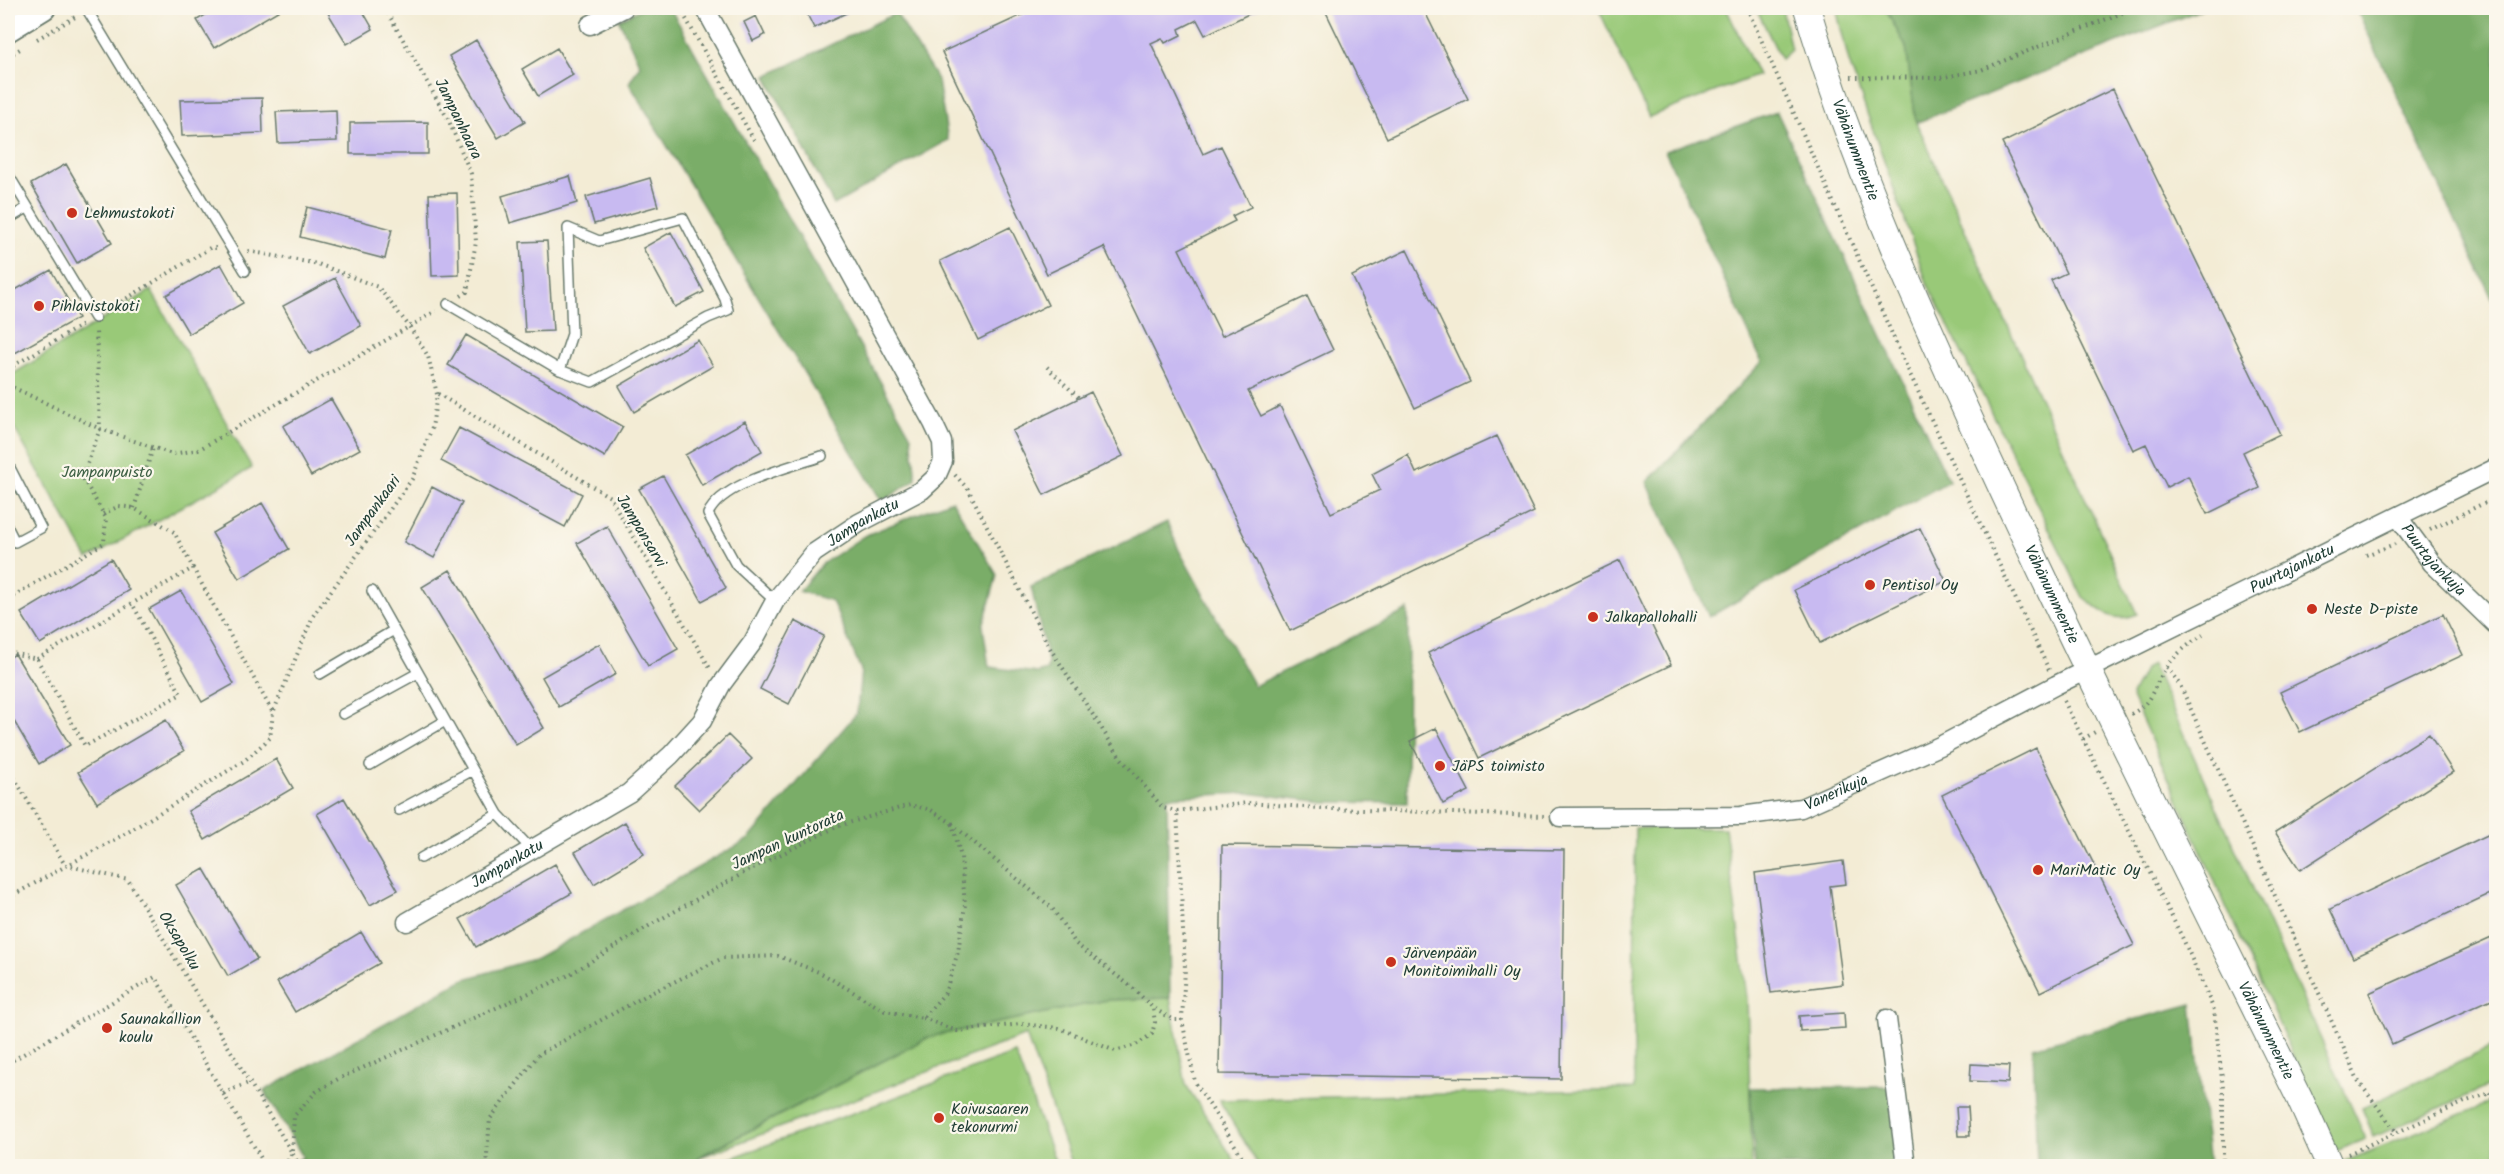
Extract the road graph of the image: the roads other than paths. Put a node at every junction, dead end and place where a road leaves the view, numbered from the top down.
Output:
1 (44, 8) edge
2 (624, 8) edge
3 (705, 8) edge
4 (1807, 8) edge
5 (86, 9) edge
6 (590, 25) dead end
7 (8, 30) edge
8 (8, 174) edge
9 (27, 208) junction
10 (8, 219) edge
11 (246, 271) dead end
12 (448, 304) road end
13 (95, 318) road end
14 (560, 370) junction
15 (822, 456) dead end
16 (8, 464) edge
17 (2496, 468) edge
18 (2398, 517) junction
19 (8, 528) edge
20 (372, 591) dead end
21 (775, 601) junction
22 (2496, 625) edge
23 (394, 630) junction
24 (2088, 670) junction
25 (418, 673) junction
26 (320, 674) dead end
27 (343, 714) dead end
28 (445, 720) junction
29 (370, 765) dead end
30 (473, 770) junction
31 (399, 810) dead end
32 (498, 814) junction
33 (1560, 817) road end
34 (531, 849) junction
35 (421, 858) dead end
36 (407, 922) dead end
37 (1887, 1019) dead end
38 (2338, 1161) edge
39 (1906, 1167) edge

1 - 7 street
2 - 6 street
3 - 21 street, Jampankatu
4 - 24 main road, Vähänummentie
5 - 11 lane
8 - 9 lane
9 - 10 lane
9 - 13 lane
12 - 14 lane
14 - 14 lane
15 - 21 lane
16 - 19 lane
17 - 18 street, Puurtajankatu
18 - 22 street, Puurtajankuja
18 - 24 street, Puurtajankatu
20 - 23 lane
21 - 34 street, Jampankatu
23 - 25 lane
23 - 26 lane
24 - 33 street, Vanerikuja
24 - 38 main road, Vähänummentie
25 - 27 lane
25 - 28 lane
28 - 29 lane
28 - 30 lane
30 - 31 lane
30 - 32 lane
32 - 34 lane
32 - 35 lane
34 - 36 street, Jampankatu
37 - 39 street

